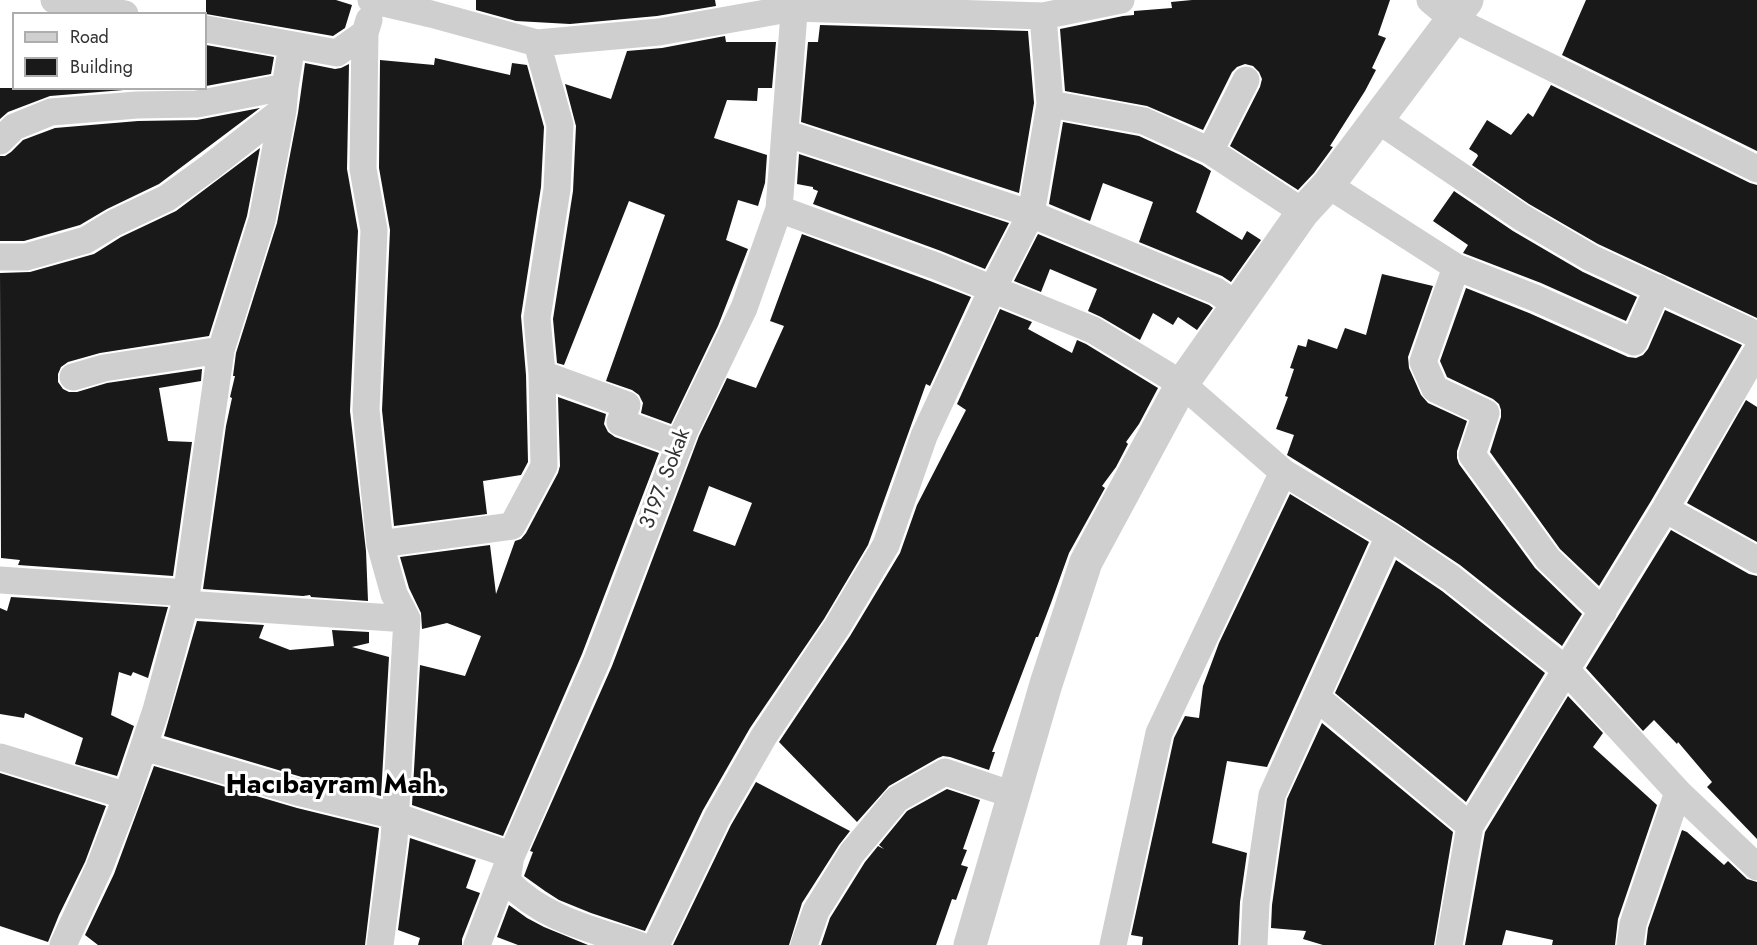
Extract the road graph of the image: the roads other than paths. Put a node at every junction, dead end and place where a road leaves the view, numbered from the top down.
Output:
1 (54, 0) edge
2 (1121, 0) edge
3 (373, 1) edge
4 (794, 4) edge
5 (1450, 6) edge
6 (435, 7) edge
7 (115, 12) edge
8 (1043, 16) junction
9 (207, 29) edge
10 (365, 33) junction
11 (537, 43) junction
12 (292, 45) junction
13 (1246, 80) dead end
14 (284, 98) junction
15 (1050, 104) junction
16 (1378, 120) junction
17 (785, 133) junction
18 (0, 141) edge
19 (1210, 151) junction
20 (1757, 169) edge
21 (1328, 185) junction
22 (779, 209) junction
23 (1304, 212) junction
24 (1031, 214) junction
25 (0, 257) edge
26 (1456, 267) junction
27 (993, 288) junction
28 (1658, 288) junction
29 (1237, 305) junction
30 (1757, 335) edge
31 (221, 350) junction
32 (1757, 351) edge
33 (542, 374) junction
34 (73, 377) dead end
35 (1182, 384) junction
36 (680, 444) junction
37 (1283, 472) junction
38 (1665, 509) junction
39 (1389, 536) junction
40 (380, 544) junction
41 (1757, 560) edge
42 (0, 580) edge
43 (186, 598) junction
44 (1602, 612) junction
45 (407, 619) junction
46 (1565, 669) junction
47 (1316, 698) junction
48 (144, 747) junction
49 (0, 757) edge
50 (1678, 792) junction
51 (1013, 795) junction
52 (127, 796) junction
53 (395, 816) junction
54 (1470, 826) junction
55 (511, 855) junction
56 (1757, 867) edge
57 (63, 945) edge
58 (380, 945) edge
59 (477, 945) edge
60 (639, 945) edge
61 (656, 945) edge
62 (804, 945) edge
63 (970, 945) edge
64 (1113, 945) edge
65 (1254, 945) edge
66 (1449, 945) edge
67 (1630, 945) edge

1 - 7 street
2 - 8 street
3 - 6 street
3 - 10 street
4 - 8 street
4 - 11 street
4 - 17 street, 3197. Sokak
5 - 16 street
5 - 20 street
6 - 11 street
8 - 15 street
9 - 12 street
10 - 12 street
10 - 40 street
11 - 33 street
12 - 14 street
13 - 19 street
14 - 18 street
14 - 25 street
14 - 31 street
15 - 19 street
15 - 24 street
16 - 21 street
16 - 28 street
17 - 22 street, 3197. Sokak
17 - 24 street
19 - 23 street
21 - 23 street
21 - 26 street
22 - 27 street
22 - 36 street, 3197. Sokak
23 - 29 street
24 - 27 street
24 - 29 street
26 - 28 street
26 - 44 street
27 - 35 street
27 - 61 street
28 - 30 street
29 - 35 street
31 - 34 street
31 - 43 street
32 - 38 street
33 - 36 street
33 - 40 street
35 - 37 street
35 - 51 street
36 - 55 street, 3197. Sokak
37 - 39 street
37 - 64 street
38 - 41 street
38 - 44 street
39 - 46 street
39 - 47 street
40 - 45 street
42 - 43 street
43 - 45 street
43 - 48 street
44 - 46 street
45 - 53 street
46 - 50 street
46 - 54 street
47 - 54 street
47 - 65 street
48 - 52 street
48 - 53 street
49 - 52 street
50 - 56 street
50 - 67 street
51 - 62 street
51 - 63 street
52 - 57 street
53 - 55 street
53 - 58 street
54 - 66 street
55 - 59 street, 3197. Sokak
55 - 60 street

